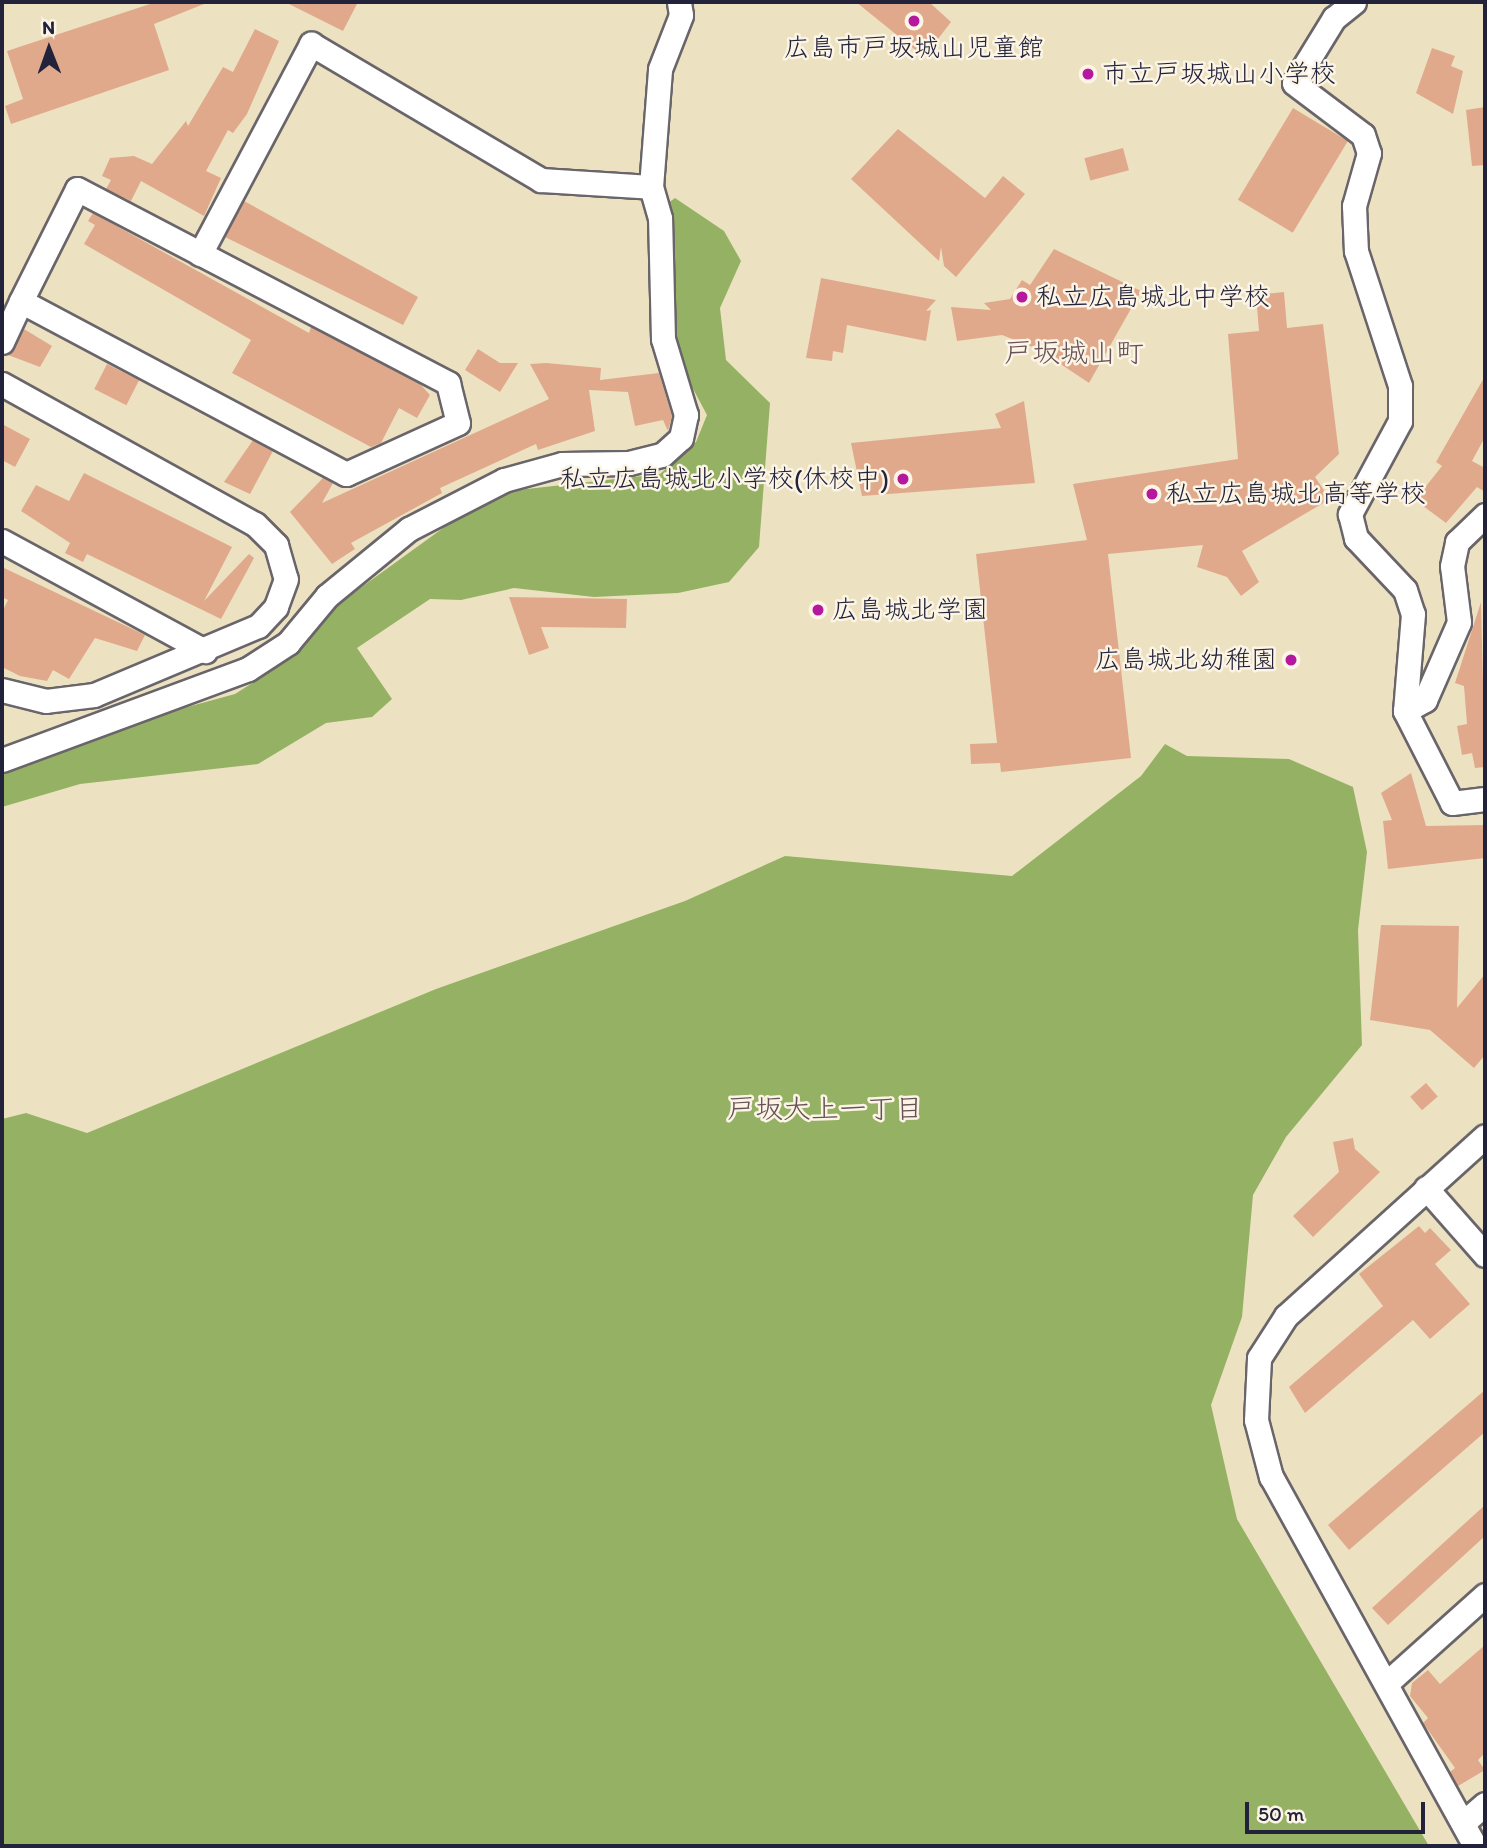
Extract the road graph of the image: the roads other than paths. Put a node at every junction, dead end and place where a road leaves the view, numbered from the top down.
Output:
1 (679, 2) edge
2 (1354, 2) edge
3 (651, 187) junction
4 (200, 254) junction
5 (21, 301) junction
6 (2, 342) edge
7 (2, 384) edge
8 (1485, 514) edge
9 (2, 541) edge
10 (205, 651) junction
11 (2, 690) edge
12 (1405, 711) junction
13 (2, 760) edge
14 (1485, 799) edge
15 (1485, 1136) edge
16 (1426, 1188) junction
17 (1485, 1255) edge
18 (1485, 1595) edge
19 (1388, 1682) junction
20 (1485, 1804) edge
21 (1464, 1823) junction
22 (1475, 1846) edge

1 - 3 street
2 - 12 street
3 - 4 street
3 - 13 street
4 - 5 street
4 - 5 street
5 - 6 street
7 - 10 street
8 - 12 street
9 - 10 street
10 - 11 street
12 - 14 street
15 - 16 street
16 - 17 street
16 - 19 street
18 - 19 street
19 - 21 street
20 - 21 street
21 - 22 street

